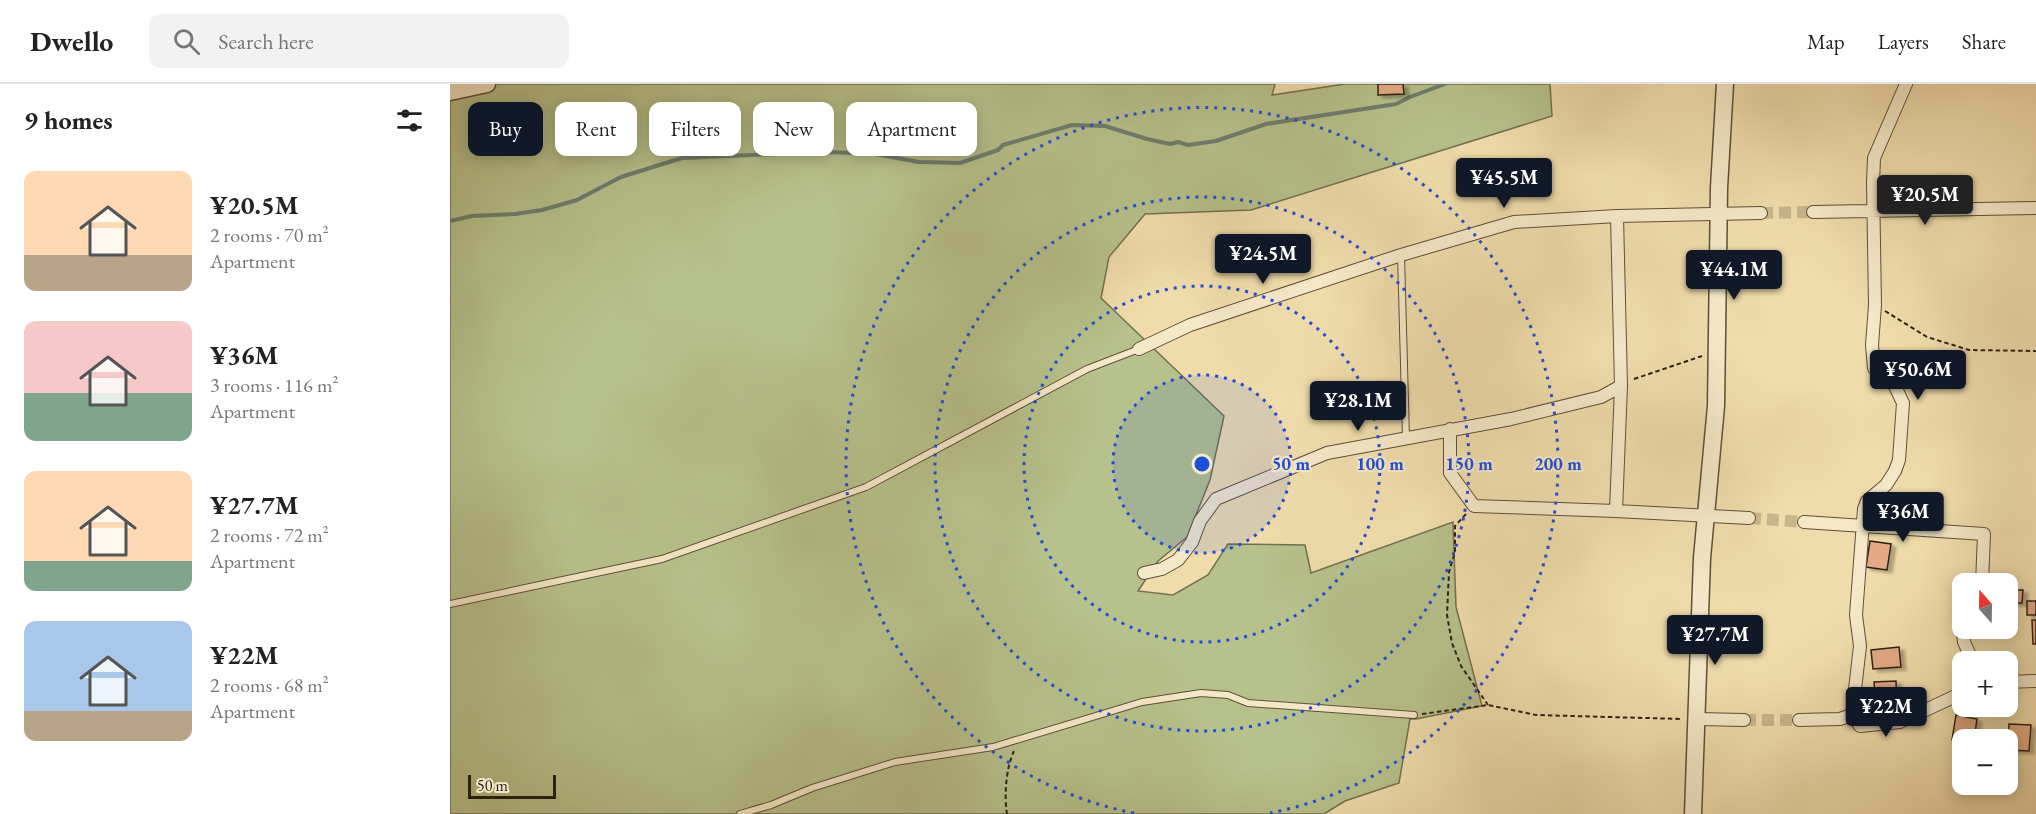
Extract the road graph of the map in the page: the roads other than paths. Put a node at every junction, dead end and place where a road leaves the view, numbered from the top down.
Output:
1 (487, 84) edge
2 (1725, 84) edge
3 (1906, 84) edge
4 (450, 92) edge
5 (2036, 208) edge
6 (1813, 212) tunnel mouth
7 (1873, 212) junction
8 (1761, 213) tunnel mouth
9 (1718, 214) junction
10 (1617, 216) junction
11 (1401, 255) junction
12 (1139, 349) joint
13 (1621, 386) junction
14 (1450, 429) junction
15 (1406, 438) junction
16 (1616, 511) junction
17 (1706, 516) junction
18 (1749, 518) tunnel mouth
19 (1804, 522) tunnel mouth
20 (1862, 525) junction
21 (1144, 573) dead end
22 (1982, 573) edge
23 (450, 604) edge
24 (2036, 681) edge
25 (2018, 682) edge
26 (1952, 698) edge
27 (1852, 715) junction
28 (1414, 716) road end
29 (1697, 719) junction
30 (1744, 720) tunnel mouth
31 (1799, 720) tunnel mouth
32 (740, 814) edge
33 (1693, 814) edge

1 - 4 street
2 - 9 street
3 - 7 street
5 - 7 street
6 - 7 street
7 - 20 street
8 - 9 street
9 - 10 street
9 - 17 street
10 - 11 street
10 - 13 street
11 - 12 street
11 - 15 lane
12 - 23 lane
13 - 14 street
13 - 16 street
14 - 15 street
14 - 16 street
15 - 21 street
16 - 17 street
17 - 18 street
17 - 29 street
19 - 20 street
20 - 22 street
20 - 27 street
24 - 25 street
26 - 27 street
27 - 31 street
28 - 32 lane
29 - 30 street
29 - 33 street

